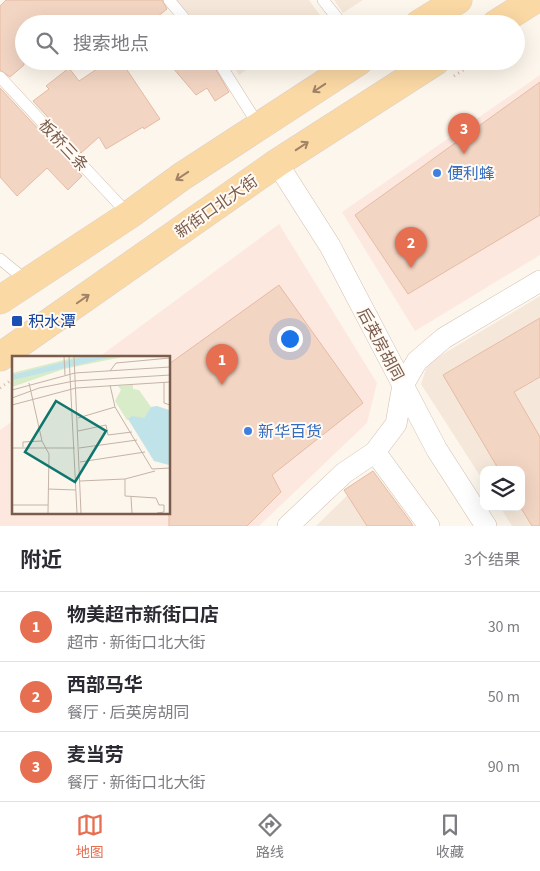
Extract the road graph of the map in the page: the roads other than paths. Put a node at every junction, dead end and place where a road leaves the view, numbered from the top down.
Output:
1 (169, 0) edge
2 (323, 0) edge
3 (458, 0) edge
4 (534, 0) edge
5 (182, 15) edge
6 (335, 15) edge
7 (434, 15) edge
8 (510, 15) edge
9 (224, 70) edge
10 (346, 70) edge
11 (441, 71) edge
12 (0, 76) edge
13 (260, 128) junction
14 (277, 163) junction
15 (129, 214) junction
16 (0, 259) edge
17 (540, 281) edge
18 (28, 282) junction
19 (0, 300) edge
20 (0, 357) edge
21 (403, 385) junction
22 (375, 452) junction
23 (288, 526) edge
24 (429, 526) edge
25 (486, 526) edge

1 - 5 lane
2 - 6 lane
3 - 7 main road
4 - 8 main road
9 - 13 lane
10 -> 13 main road
14 -> 11 main road, 新街口北大街
12 - 15 lane, 板桥三条
13 -> 15 main road
20 -> 14 main road, 新街口北大街
14 - 21 street, 后英房胡同
15 - 18 main road
16 - 18 lane
17 - 21 street
18 - 19 main road
21 - 22 street
21 - 25 street, 后英房胡同
22 - 23 street
22 - 24 street

